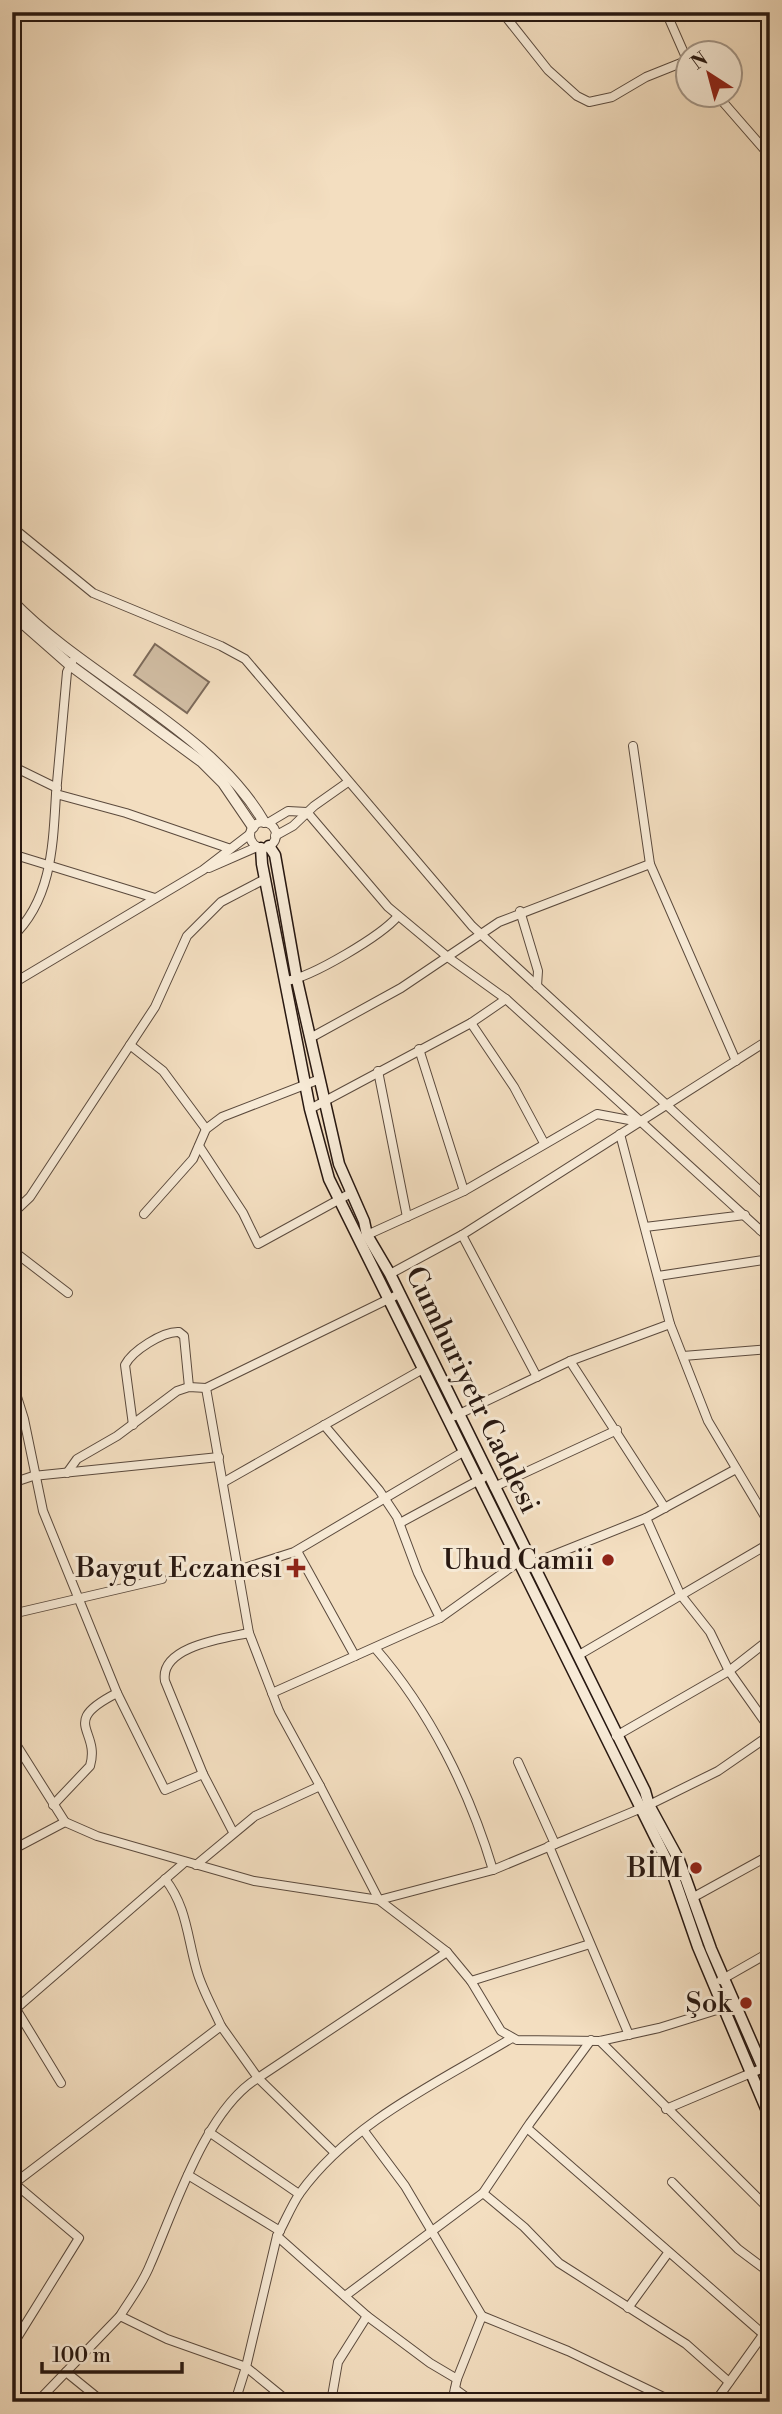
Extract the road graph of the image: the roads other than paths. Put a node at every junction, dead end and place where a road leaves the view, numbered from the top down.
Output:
1 (502, 12) edge
2 (666, 12) edge
3 (677, 38) edge
4 (674, 66) edge
5 (728, 108) edge
6 (770, 156) edge
7 (12, 527) edge
8 (12, 601) edge
9 (12, 614) edge
10 (75, 655) junction
11 (70, 665) junction
12 (633, 746) dead end
13 (12, 766) edge
14 (348, 782) junction
15 (57, 791) junction
16 (307, 812) junction
17 (266, 823) junction
18 (251, 830) junction
19 (266, 844) junction
20 (228, 848) junction
21 (12, 854) edge
22 (650, 864) junction
23 (51, 865) junction
24 (203, 870) junction
25 (265, 879) junction
26 (155, 898) junction
27 (520, 911) junction
28 (398, 916) junction
29 (481, 934) junction
30 (12, 937) edge
31 (449, 958) junction
32 (291, 980) junction
33 (12, 984) edge
34 (537, 986) junction
35 (506, 999) junction
36 (471, 1023) junction
37 (312, 1038) junction
38 (770, 1040) edge
39 (130, 1045) junction
40 (419, 1049) junction
41 (736, 1060) junction
42 (378, 1071) junction
43 (320, 1079) junction
44 (305, 1085) junction
45 (323, 1102) junction
46 (668, 1105) junction
47 (310, 1110) junction
48 (640, 1122) junction
49 (206, 1129) junction
50 (620, 1134) junction
51 (544, 1143) junction
52 (199, 1146) junction
53 (464, 1191) junction
54 (351, 1193) junction
55 (770, 1200) edge
56 (339, 1201) junction
57 (12, 1214) edge
58 (144, 1214) dead end
59 (745, 1214) junction
60 (407, 1217) junction
61 (770, 1221) edge
62 (645, 1227) junction
63 (760, 1230) junction
64 (462, 1234) junction
65 (367, 1235) junction
66 (770, 1239) edge
67 (12, 1250) edge
68 (770, 1259) edge
69 (390, 1273) junction
70 (658, 1276) junction
71 (68, 1293) dead end
72 (393, 1297) junction
73 (670, 1324) junction
74 (770, 1349) edge
75 (683, 1356) junction
76 (570, 1361) junction
77 (423, 1369) junction
78 (537, 1377) junction
79 (12, 1381) edge
80 (189, 1387) junction
81 (206, 1388) junction
82 (14, 1392) edge
83 (459, 1413) junction
84 (448, 1420) junction
85 (133, 1425) junction
86 (324, 1425) junction
87 (617, 1430) junction
88 (463, 1452) junction
89 (219, 1457) junction
90 (736, 1469) junction
91 (67, 1473) junction
92 (488, 1475) junction
93 (33, 1476) junction
94 (477, 1480) junction
95 (224, 1482) junction
96 (12, 1483) edge
97 (494, 1487) junction
98 (386, 1500) junction
99 (665, 1508) junction
100 (646, 1518) junction
101 (400, 1523) junction
102 (770, 1525) edge
103 (770, 1543) edge
104 (297, 1551) junction
105 (517, 1563) junction
106 (531, 1564) junction
107 (238, 1570) junction
108 (162, 1579) dead end
109 (680, 1594) junction
110 (80, 1598) junction
111 (12, 1614) edge
112 (440, 1618) junction
113 (249, 1633) junction
114 (770, 1639) edge
115 (375, 1648) junction
116 (579, 1655) junction
117 (355, 1656) junction
118 (729, 1671) junction
119 (117, 1693) junction
120 (272, 1693) junction
121 (770, 1729) edge
122 (616, 1735) junction
123 (770, 1735) edge
124 (12, 1738) edge
125 (518, 1762) dead end
126 (203, 1774) junction
127 (320, 1786) junction
128 (53, 1805) junction
129 (644, 1806) junction
130 (65, 1822) junction
131 (233, 1832) junction
132 (552, 1845) junction
133 (12, 1850) edge
134 (770, 1854) edge
135 (185, 1862) junction
136 (195, 1865) junction
137 (493, 1870) junction
138 (165, 1879) junction
139 (692, 1898) junction
140 (379, 1900) junction
141 (12, 1922) edge
142 (12, 1937) edge
143 (590, 1944) junction
144 (447, 1952) junction
145 (770, 1952) edge
146 (471, 1981) junction
147 (719, 1981) junction
148 (12, 1989) edge
149 (736, 2004) junction
150 (17, 2008) edge
151 (723, 2008) junction
152 (220, 2026) junction
153 (629, 2035) junction
154 (512, 2038) junction
155 (596, 2041) junction
156 (766, 2066) edge
157 (751, 2072) junction
158 (258, 2078) junction
159 (61, 2083) dead end
160 (770, 2084) edge
161 (666, 2109) junction
162 (770, 2118) edge
163 (527, 2127) junction
164 (364, 2131) junction
165 (209, 2132) junction
166 (335, 2153) junction
167 (188, 2175) junction
168 (13, 2181) edge
169 (672, 2182) dead end
170 (483, 2193) junction
171 (299, 2194) junction
172 (770, 2210) edge
173 (432, 2231) junction
174 (279, 2233) junction
175 (667, 2253) junction
176 (770, 2273) edge
177 (345, 2296) junction
178 (628, 2308) junction
179 (120, 2316) junction
180 (367, 2316) junction
181 (482, 2316) junction
182 (770, 2325) edge
183 (767, 2338) edge
184 (12, 2346) edge
185 (246, 2367) junction
186 (66, 2372) junction
187 (457, 2379) junction
188 (729, 2382) junction
189 (455, 2389) junction
190 (37, 2402) edge
191 (103, 2402) edge
192 (235, 2402) edge
193 (289, 2402) edge
194 (331, 2402) edge
195 (452, 2402) edge
196 (473, 2402) edge
197 (674, 2402) edge
198 (715, 2402) edge

1 - 4 street
2 - 3 street
5 - 6 street
7 - 14 street
8 - 10 street
9 - 11 street
10 - 11 street
10 - 17 street
11 - 15 street
11 - 18 street
12 - 22 street
13 - 15 street
14 - 16 street
14 - 29 street
15 - 20 street
15 - 23 street
16 - 17 street
16 - 19 street
16 - 28 street
17 - 18 street
17 - 19 street
18 - 19 street
18 - 20 street
19 - 24 street
19 - 25 main road
19 - 32 main road, Cumhuriyetr Caddesi
20 - 24 street
21 - 23 street
22 - 27 street
22 - 41 street
23 - 26 street
23 - 30 street
24 - 26 street
25 - 32 main road
25 - 39 street
26 - 33 street
27 - 29 street
27 - 34 street
28 - 31 street
28 - 32 street
29 - 31 street
29 - 34 street
31 - 35 street
31 - 37 street
32 - 37 main road, Cumhuriyetr Caddesi
32 - 44 main road
34 - 46 street
35 - 36 street
35 - 48 street
36 - 40 street
36 - 51 street
37 - 43 main road, Cumhuriyetr Caddesi
38 - 41 street
39 - 49 street
39 - 57 street
40 - 42 street
40 - 53 street
41 - 46 street
42 - 45 street
42 - 60 street
43 - 44 street
43 - 45 main road, Cumhuriyetr Caddesi
44 - 47 main road
44 - 49 street
45 - 47 street
45 - 54 main road, Cumhuriyetr Caddesi
46 - 48 street
46 - 55 street
47 - 56 main road
48 - 50 street
48 - 51 street
48 - 59 street
49 - 52 street
50 - 62 street
50 - 64 street
51 - 53 street
52 - 56 street
52 - 58 street
53 - 60 street
54 - 56 street
54 - 65 main road, Cumhuriyetr Caddesi
56 - 72 main road
59 - 62 street
59 - 63 street
60 - 65 street
61 - 63 street
62 - 70 street
63 - 66 street
64 - 69 street
64 - 78 street
65 - 69 main road, Cumhuriyetr Caddesi
67 - 71 street
68 - 70 street
69 - 72 main road, Cumhuriyetr Caddesi
70 - 73 street
72 - 77 main road
72 - 81 street
72 - 83 main road, Cumhuriyetr Caddesi
73 - 75 street
73 - 76 street
74 - 75 street
75 - 90 street
76 - 78 street
76 - 87 street
77 - 84 main road
77 - 86 street
78 - 83 street
79 - 82 street
80 - 81 street
80 - 85 street
80 - 85 street
81 - 89 street
82 - 93 street
83 - 84 street
83 - 92 main road, Cumhuriyetr Caddesi
84 - 88 main road
85 - 91 street
86 - 95 street
86 - 98 street
87 - 97 street
87 - 99 street
88 - 94 main road
88 - 98 street
89 - 91 street
89 - 95 street
90 - 99 street
90 - 102 street
91 - 93 street
92 - 94 street
92 - 97 main road, Cumhuriyetr Caddesi
93 - 96 street
93 - 110 street
94 - 101 street
94 - 105 main road
95 - 107 street
97 - 106 main road, Cumhuriyetr Caddesi
98 - 101 street
98 - 104 street
99 - 100 street
100 - 106 street
100 - 109 street
101 - 112 street
103 - 109 street
104 - 107 street
104 - 117 street
105 - 106 street
105 - 112 street
105 - 129 main road
106 - 116 main road, Cumhuriyetr Caddesi
107 - 113 street
108 - 110 street
109 - 116 street
109 - 118 street
110 - 111 street
110 - 119 street
112 - 115 street
113 - 120 street
113 - 126 street
114 - 118 street
115 - 117 street
115 - 137 street
116 - 122 main road, Cumhuriyetr Caddesi
117 - 120 street
118 - 121 street
118 - 122 street
119 - 126 street
119 - 128 street
120 - 127 street
122 - 129 main road, Cumhuriyetr Caddesi
123 - 129 street
124 - 128 street
125 - 132 street
126 - 131 street
127 - 131 street
127 - 140 street
128 - 130 street
129 - 132 street
129 - 139 main road, Cumhuriyetr Caddesi
129 - 147 main road
130 - 133 street
130 - 135 street
131 - 136 street
132 - 137 street
132 - 143 street
134 - 139 street
135 - 136 street
135 - 138 street
136 - 140 street
137 - 140 street
138 - 150 street
138 - 152 street
139 - 147 main road, Cumhuriyetr Caddesi
140 - 144 street
141 - 142 street
143 - 146 street
143 - 153 street
144 - 146 street
144 - 158 street
145 - 147 street
146 - 154 street
147 - 149 main road, Cumhuriyetr Caddesi
147 - 151 main road
148 - 150 street
149 - 151 street
149 - 156 main road, Cumhuriyetr Caddesi
150 - 159 street
151 - 153 street
151 - 157 main road
152 - 158 street
152 - 168 street
153 - 155 street
154 - 155 street
154 - 164 street
155 - 161 street
155 - 163 street
156 - 157 street
156 - 160 main road, Cumhuriyetr Caddesi
157 - 161 street
157 - 162 main road
158 - 165 street
158 - 166 street
161 - 172 street
163 - 170 street
163 - 175 street
164 - 166 street
164 - 173 street
165 - 167 street
165 - 171 street
166 - 171 street
167 - 174 street
167 - 179 street
168 - 184 street
169 - 176 street
170 - 173 street
170 - 178 street
171 - 174 street
173 - 177 street
173 - 181 street
174 - 177 street
174 - 185 street
175 - 178 street
175 - 183 street
177 - 180 street
178 - 188 street
179 - 185 street
179 - 186 street
180 - 187 street
180 - 194 street
181 - 187 street
181 - 197 street
182 - 183 street
183 - 188 street
185 - 192 street
185 - 193 street
186 - 190 street
186 - 191 street
187 - 189 street
188 - 198 street
189 - 195 street
189 - 196 street

